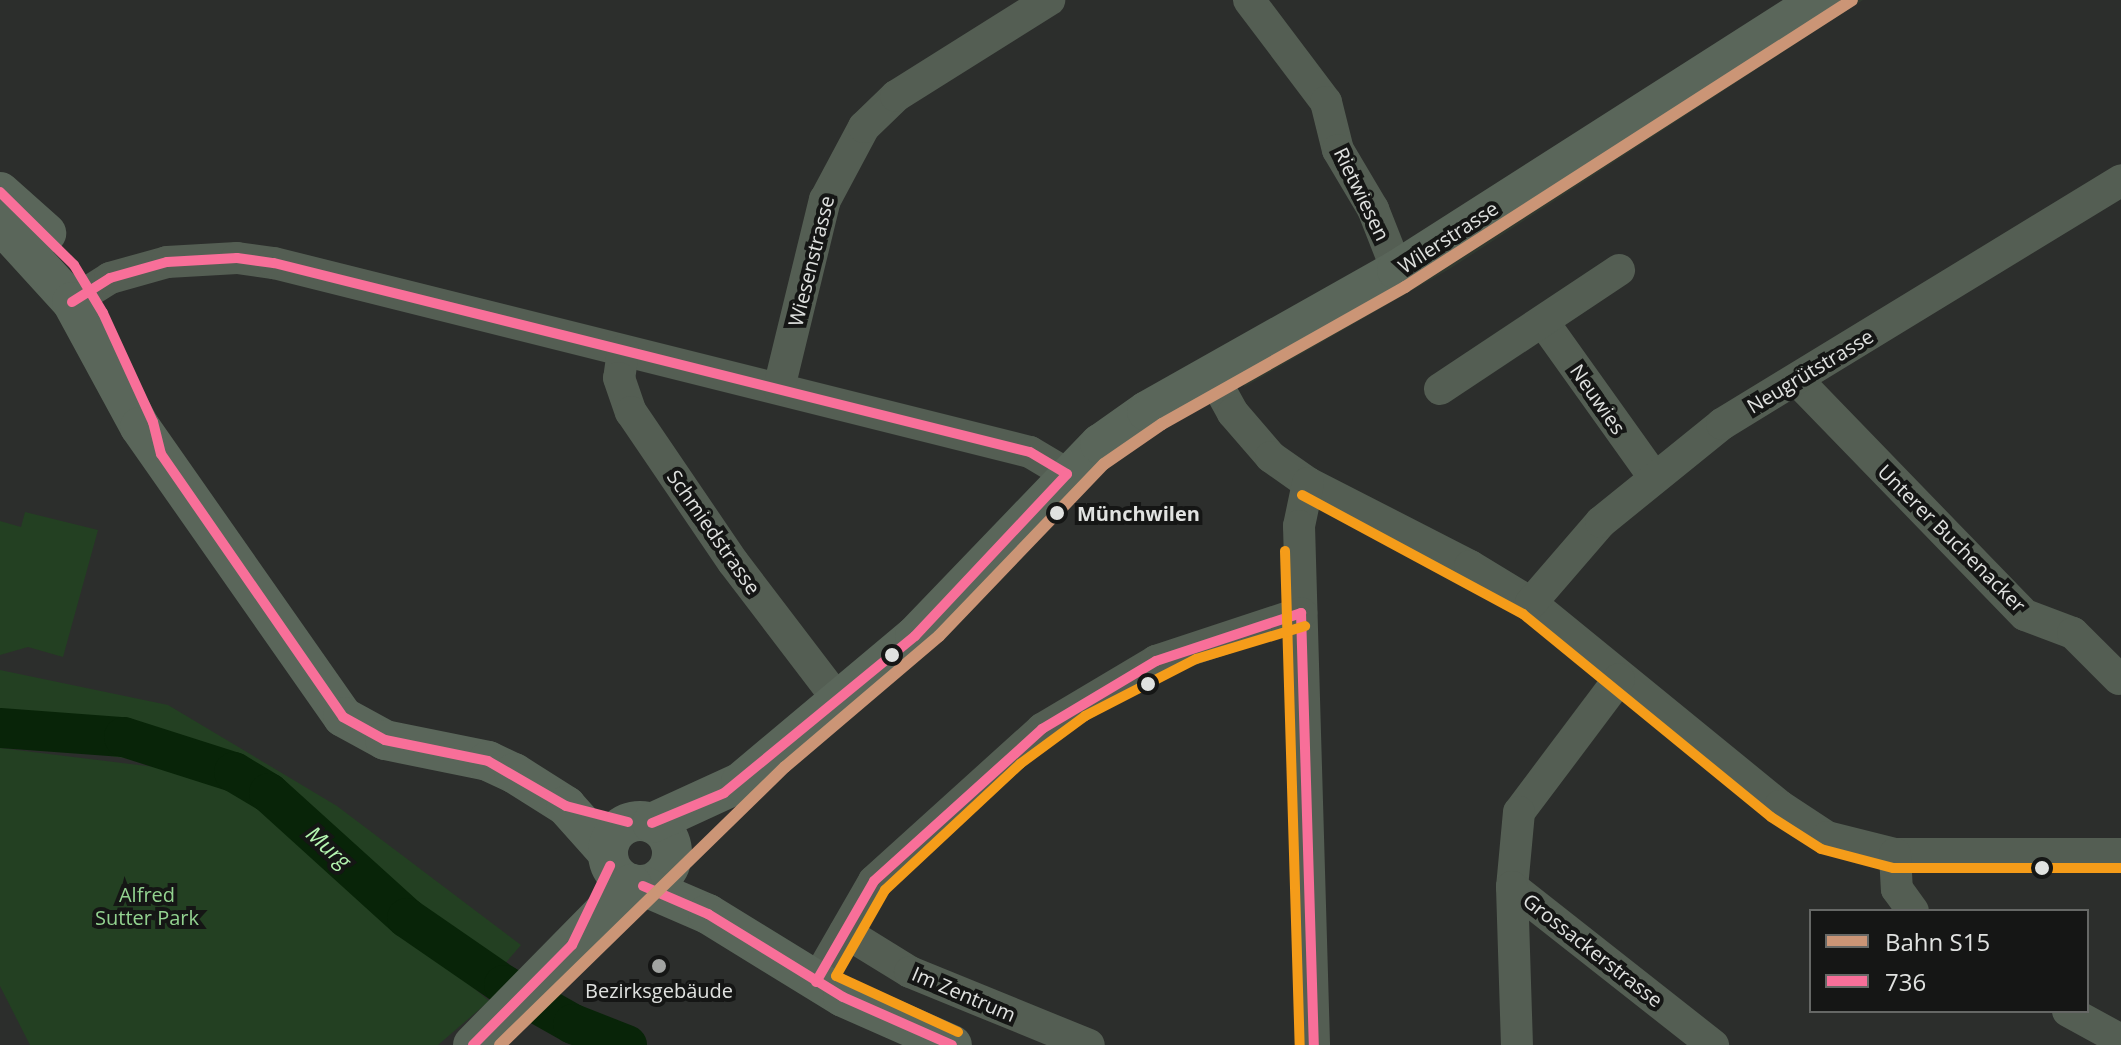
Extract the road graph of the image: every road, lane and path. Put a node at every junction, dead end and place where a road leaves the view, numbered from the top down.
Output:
1 (1049, 0) edge
2 (1249, 0) edge
3 (1820, 0) edge
4 (2121, 180) edge
5 (0, 192) edge
6 (0, 223) edge
7 (1397, 270) junction
8 (1619, 270) dead end
9 (81, 296) junction
10 (1544, 323) junction
11 (623, 351) junction
12 (1212, 375) junction
13 (1797, 380) junction
14 (779, 388) junction
15 (1440, 389) dead end
16 (1067, 474) junction
17 (1653, 476) junction
18 (1308, 483) junction
19 (1531, 603) junction
20 (1301, 613) junction
21 (1619, 679) junction
22 (2119, 679) edge
23 (838, 700) junction
24 (1895, 854) junction
25 (2121, 854) edge
26 (640, 855) junction
27 (1512, 887) junction
28 (1912, 909) edge
29 (845, 932) junction
30 (816, 982) junction
31 (2072, 1013) edge
32 (483, 1036) edge
33 (2121, 1040) edge
34 (952, 1045) edge
35 (1089, 1045) edge
36 (1314, 1045) edge
37 (1517, 1045) edge
38 (1713, 1045) edge

1 - 14 street, Wiesenstrasse
2 - 7 street, Rietwiesen
3 - 7 main road, Wilerstrasse
4 - 13 street, Neugrütstrasse
5 - 9 main road
6 - 9 main road
7 - 12 main road, Wilerstrasse
8 - 10 street
9 - 11 street
9 - 26 main road
10 - 15 street
10 - 17 street, Neuwies
11 - 14 street
11 - 23 street, Schmiedstrasse
12 - 16 main road, Wilerstrasse
12 - 18 street
13 - 17 street, Neugrütstrasse
13 - 22 street, Unterer Buchenacker
14 - 16 street
16 - 23 main road, Wilerstrasse
17 - 19 street, Neugrütstrasse
18 - 19 street
18 - 20 street
19 - 21 street
20 - 29 street
20 - 36 street
21 - 24 street
21 - 27 street, Grossackerstrasse
23 - 26 main road, Wilerstrasse
24 - 25 street
24 - 28 street
26 - 30 main road
26 - 32 main road, Wilerstrasse
27 - 37 street
27 - 38 street, Grossackerstrasse
29 - 30 street
29 - 35 street, Im Zentrum
30 - 34 main road
31 - 33 street

